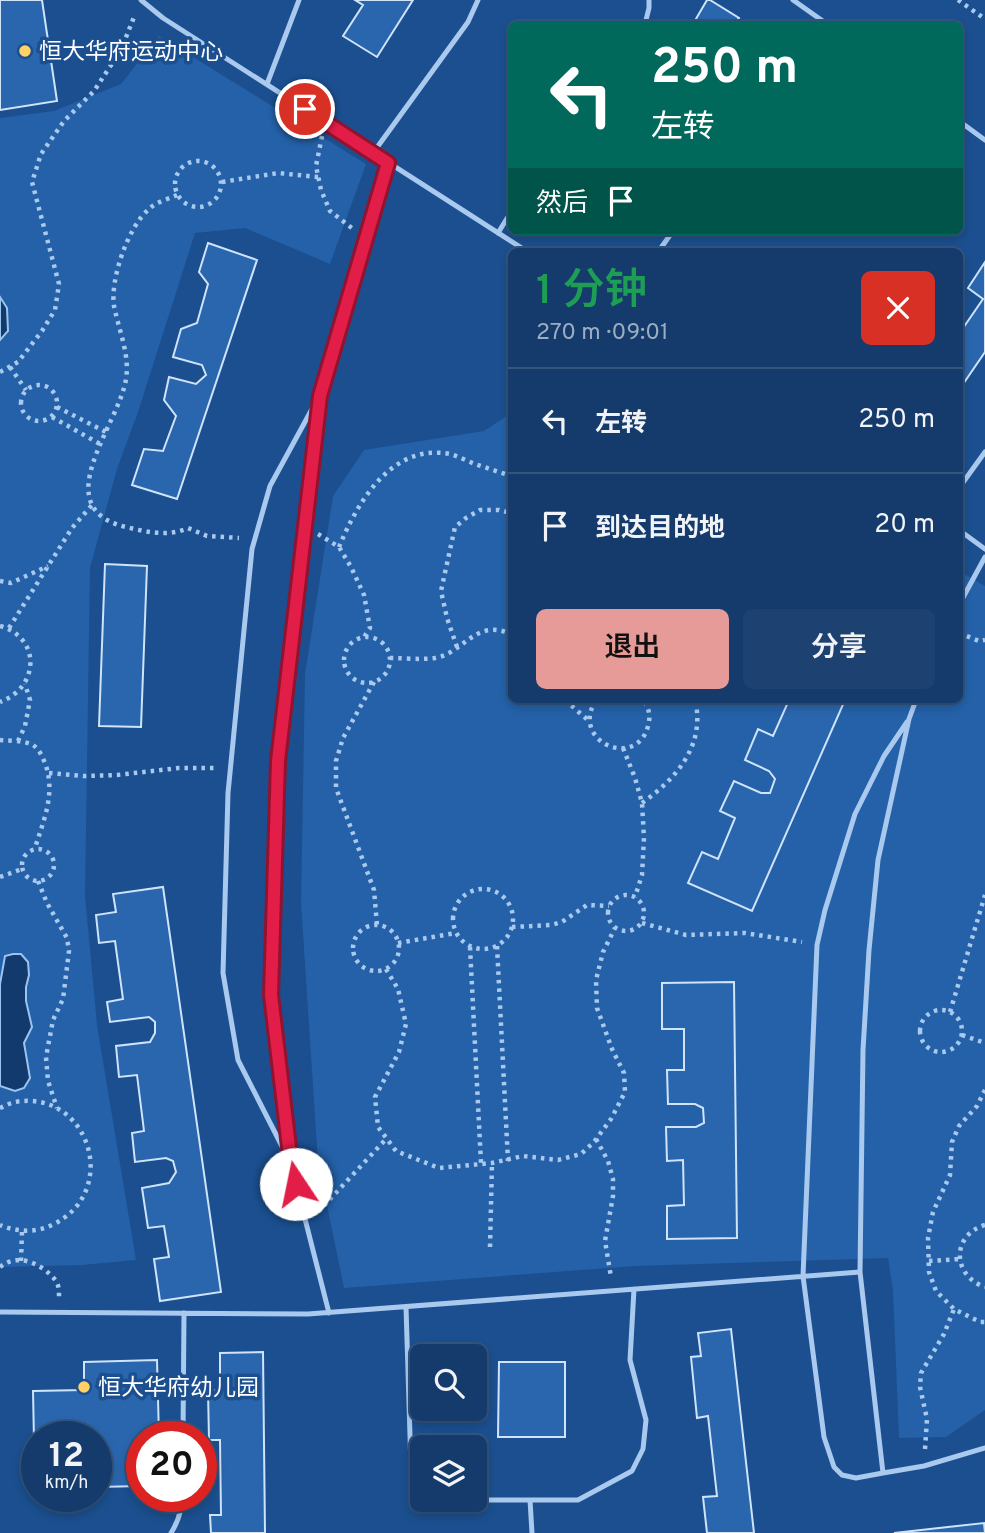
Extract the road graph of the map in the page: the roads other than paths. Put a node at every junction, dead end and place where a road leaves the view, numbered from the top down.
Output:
1 (141, 0) edge
2 (299, 0) edge
3 (478, 0) edge
4 (649, 0) edge
5 (793, 0) edge
6 (646, 21) edge
7 (821, 21) edge
8 (267, 84) junction
9 (963, 124) edge
10 (985, 140) edge
11 (373, 153) junction
12 (388, 163) junction
13 (508, 217) edge
14 (498, 233) junction
15 (522, 248) edge
16 (320, 396) junction
17 (985, 452) edge
18 (963, 482) edge
19 (963, 533) edge
20 (985, 549) edge
21 (985, 557) edge
22 (963, 598) edge
23 (915, 703) edge
24 (908, 719) junction
25 (291, 1164) junction
26 (860, 1272) junction
27 (803, 1276) junction
28 (634, 1289) junction
29 (405, 1307) junction
30 (0, 1311) edge
31 (329, 1312) junction
32 (184, 1313) junction
33 (183, 1421) edge
34 (985, 1448) edge
35 (883, 1472) junction
36 (530, 1500) junction
37 (180, 1512) edge
38 (171, 1533) edge
39 (532, 1533) edge

1 - 8 lane
2 - 8 lane
3 - 11 lane
4 - 6 lane
5 - 7 lane
8 - 11 lane
9 - 10 lane
11 - 12 lane
12 - 14 lane
12 - 16 lane
13 - 14 lane
14 - 15 lane
16 - 25 lane
16 - 25 lane
17 - 18 lane
19 - 20 lane
21 - 22 lane
23 - 24 lane
24 - 26 lane
24 - 27 lane
25 - 31 lane
26 - 27 lane
26 - 35 lane
27 - 28 lane
27 - 35 lane
28 - 29 lane
28 - 36 lane
29 - 31 lane
29 - 36 lane
30 - 32 lane
31 - 32 lane
32 - 33 lane
34 - 35 lane
36 - 39 lane
37 - 38 lane

